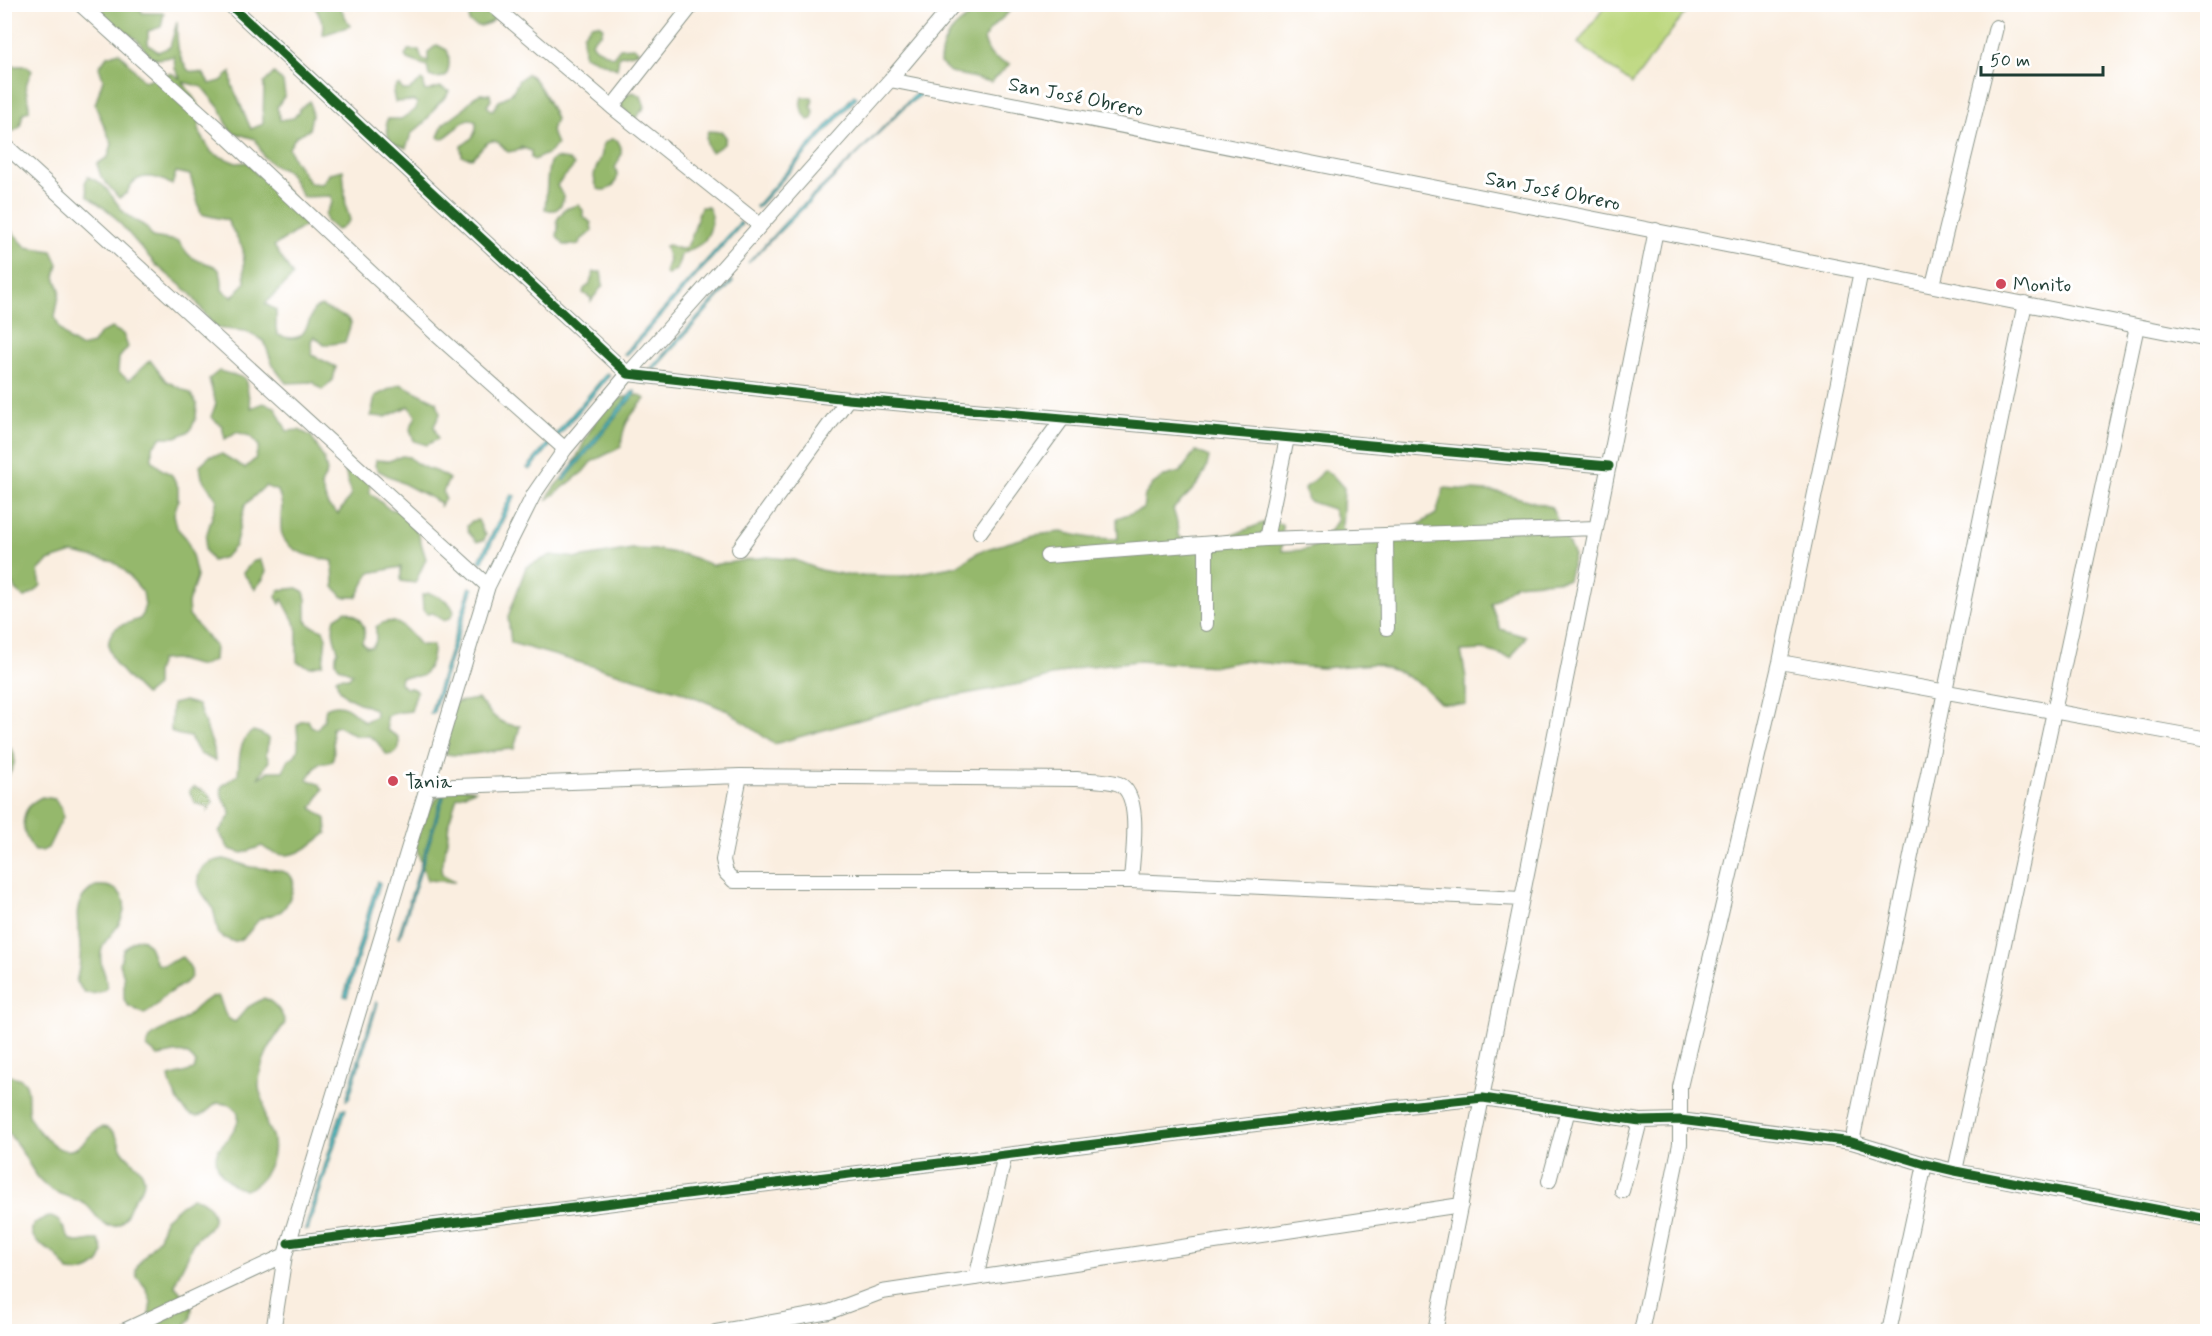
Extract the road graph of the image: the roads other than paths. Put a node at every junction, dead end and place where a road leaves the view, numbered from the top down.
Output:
1 (80, 4) edge
2 (229, 4) edge
3 (491, 4) edge
4 (693, 4) edge
5 (954, 4) edge
6 (1996, 27) dead end
7 (890, 80) junction
8 (612, 107) junction
9 (4, 144) edge
10 (760, 225) junction
11 (1656, 230) junction
12 (1861, 271) junction
13 (1933, 285) junction
14 (2025, 303) junction
15 (2137, 326) junction
16 (2208, 340) edge
17 (628, 374) junction
18 (848, 399) junction
19 (1063, 418) junction
20 (1287, 438) junction
21 (565, 449) junction
22 (1609, 466) junction
23 (1596, 528) junction
24 (980, 532) dead end
25 (1386, 537) junction
26 (1266, 539) junction
27 (1206, 544) junction
28 (739, 549) dead end
29 (1047, 556) dead end
30 (488, 586) junction
31 (1206, 624) dead end
32 (1387, 628) dead end
33 (1780, 662) junction
34 (1945, 692) junction
35 (2054, 712) junction
36 (2208, 739) edge
37 (740, 776) junction
38 (428, 787) junction
39 (1131, 881) junction
40 (1522, 899) junction
41 (1483, 1098) junction
42 (1568, 1110) junction
43 (1680, 1120) junction
44 (1640, 1121) junction
45 (1852, 1142) junction
46 (1005, 1155) junction
47 (1925, 1164) junction
48 (1955, 1171) junction
49 (1549, 1181) dead end
50 (1622, 1191) dead end
51 (1461, 1205) junction
52 (2208, 1219) edge
53 (286, 1249) junction
54 (976, 1278) junction
55 (120, 1332) edge
56 (273, 1332) edge
57 (716, 1332) edge
58 (1435, 1332) edge
59 (1641, 1332) edge
60 (1888, 1332) edge

1 - 21 street
2 - 17 street
3 - 8 street
4 - 8 street
5 - 7 street
6 - 13 street
7 - 10 street
7 - 11 street, San José Obrero
8 - 10 street
9 - 30 street
10 - 17 street
11 - 12 street, San José Obrero
11 - 22 street
12 - 13 street, San José Obrero
12 - 33 street
13 - 14 street, San José Obrero
14 - 15 street, San José Obrero
14 - 34 street
15 - 16 street, San José Obrero
15 - 35 street
17 - 18 street
17 - 21 street
18 - 19 street
18 - 28 street
19 - 20 street
19 - 24 street
20 - 22 street
20 - 26 street
21 - 30 street
22 - 23 street
23 - 25 street
23 - 40 street
25 - 26 street
25 - 32 street
26 - 27 street
27 - 29 street
27 - 31 street
30 - 38 street
33 - 34 street
33 - 43 street
34 - 35 street
34 - 45 street
35 - 36 street
35 - 48 street
37 - 38 street
37 - 39 street
37 - 39 street
38 - 53 street
39 - 40 street
40 - 41 street
41 - 42 street
41 - 46 street
41 - 51 street
42 - 44 street
42 - 49 street
43 - 44 street
43 - 45 street
43 - 59 street
44 - 50 street
45 - 47 street
46 - 53 street
46 - 54 street
47 - 48 street
47 - 60 street
48 - 52 street
51 - 54 street
51 - 58 street
53 - 55 street
53 - 56 street
54 - 57 street

